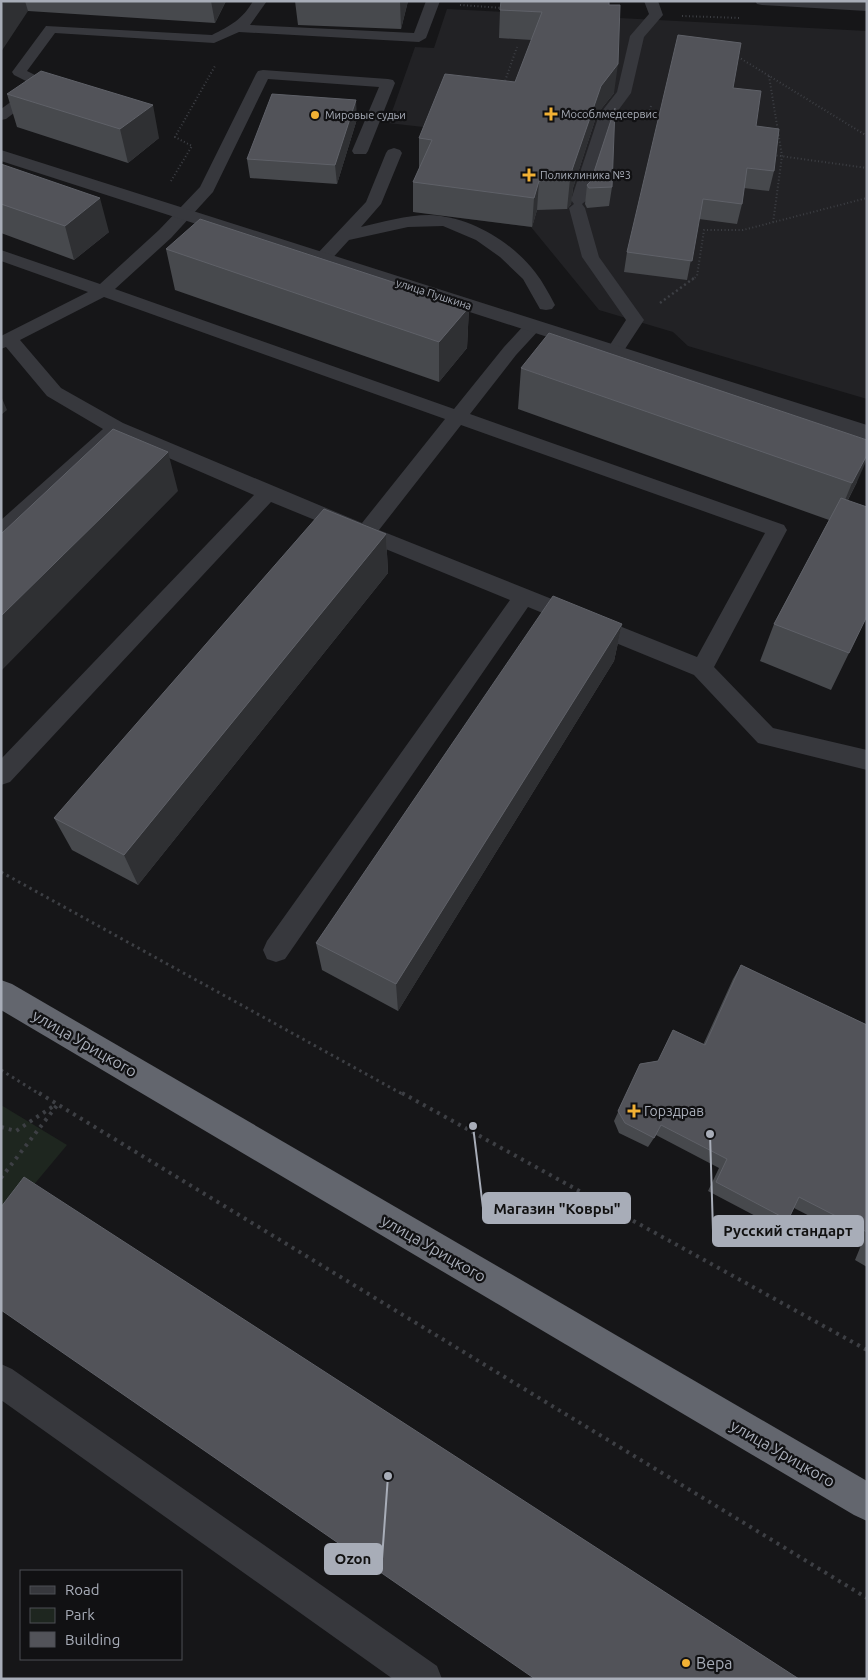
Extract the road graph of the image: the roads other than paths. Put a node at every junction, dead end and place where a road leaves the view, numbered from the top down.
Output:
1 (260, 1) edge
2 (433, 1) edge
3 (652, 1) edge
4 (762, 1) edge
5 (867, 7) edge
6 (236, 28) junction
7 (1, 116) edge
8 (360, 151) dead end
9 (394, 153) dead end
10 (1, 155) edge
11 (184, 214) junction
12 (342, 236) junction
13 (1, 255) edge
14 (322, 259) junction
15 (103, 291) junction
16 (546, 304) dead end
17 (533, 326) junction
18 (5, 341) edge
19 (615, 351) junction
20 (459, 417) junction
21 (116, 428) junction
22 (867, 433) edge
23 (268, 493) junction
24 (1, 532) edge
25 (365, 533) junction
26 (524, 598) junction
27 (702, 669) junction
28 (867, 760) edge
29 (1, 775) edge
30 (276, 950) dead end
31 (1, 994) edge
32 (1, 1380) edge
33 (867, 1502) edge
34 (424, 1679) edge

1 - 6 lane
2 - 6 lane
3 - 19 lane
4 - 5 street
6 - 7 lane
8 - 11 lane
9 - 12 lane
10 - 11 street, улица Пушкина
11 - 14 street, улица Пушкина
11 - 15 lane
12 - 14 lane
12 - 16 lane
13 - 15 lane
14 - 17 street, улица Пушкина
15 - 18 lane
15 - 20 lane
17 - 19 street, улица Пушкина
17 - 20 lane
18 - 21 lane
19 - 22 street, улица Пушкина
20 - 25 lane
20 - 27 lane
21 - 23 lane
21 - 24 lane
23 - 25 lane
23 - 29 lane
25 - 26 lane
26 - 27 lane
26 - 30 lane
27 - 28 lane
31 - 33 highway, улица Урицкого
32 - 34 lane

